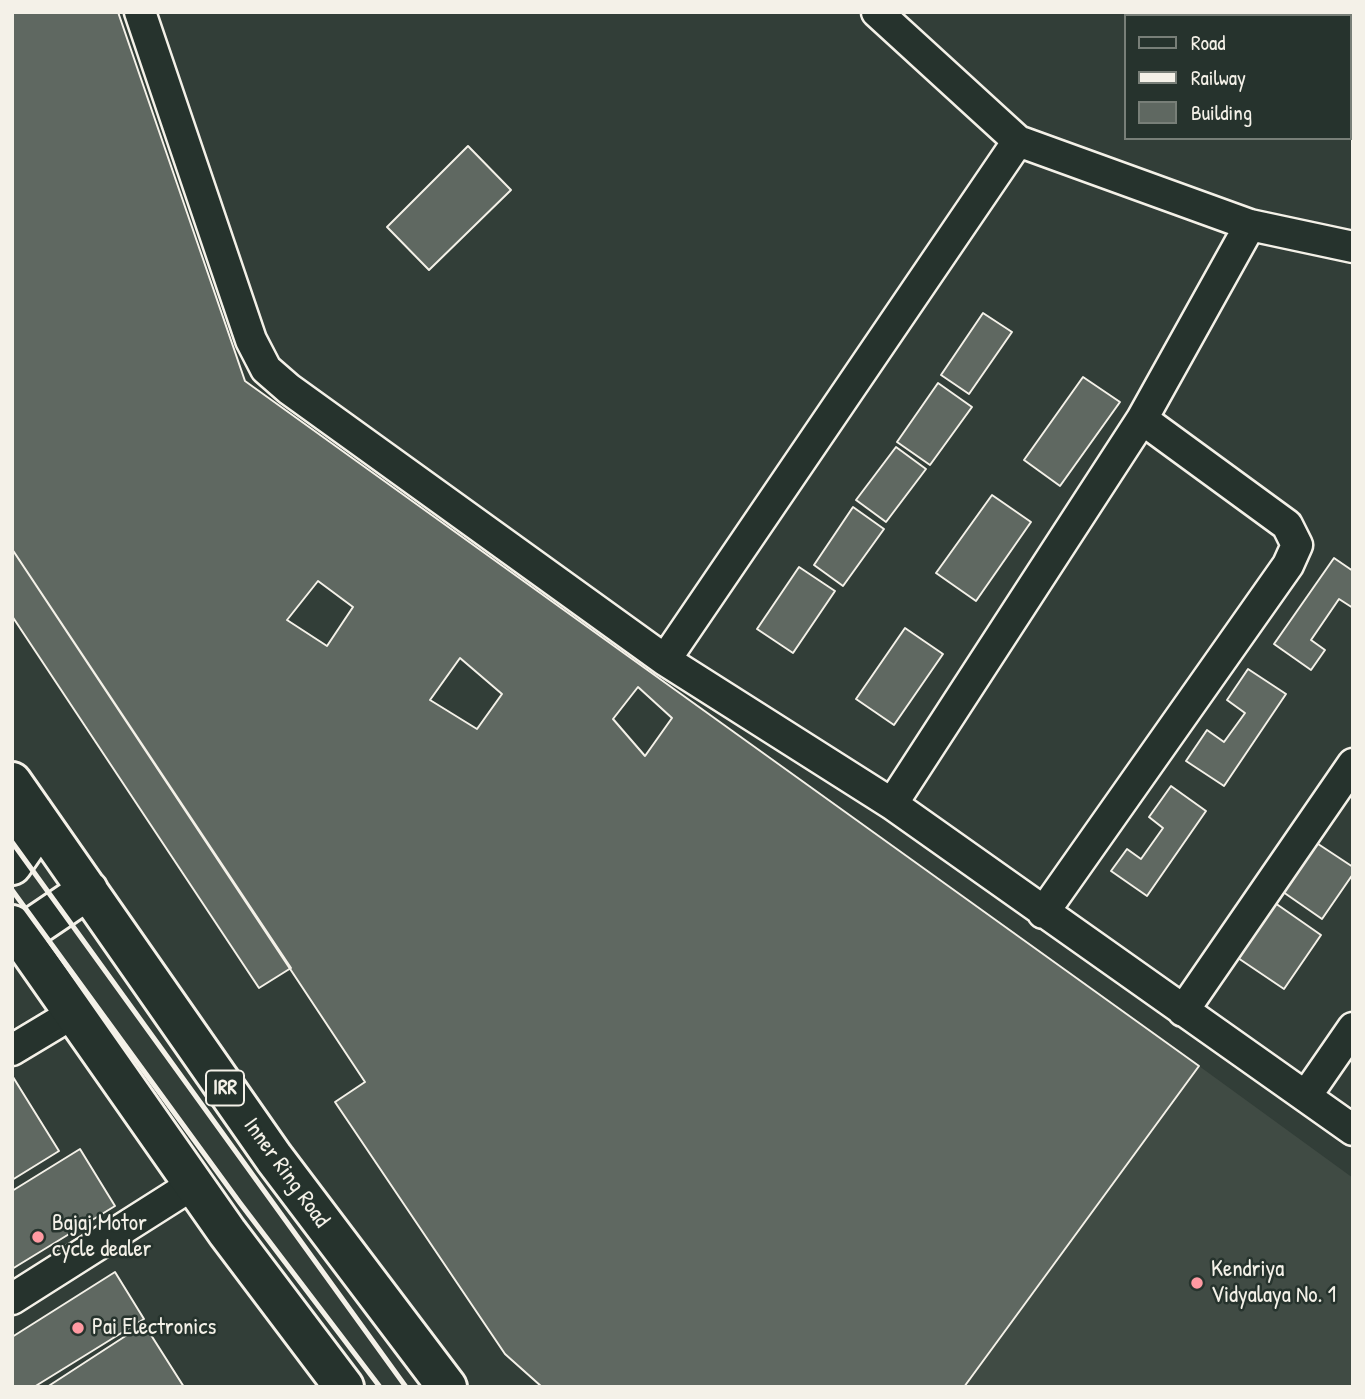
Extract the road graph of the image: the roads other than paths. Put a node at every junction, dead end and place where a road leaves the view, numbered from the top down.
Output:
1 (141, 12) edge
2 (877, 12) edge
3 (1018, 141) junction
4 (1250, 225) junction
5 (1353, 247) edge
6 (1142, 419) junction
7 (665, 660) junction
8 (1353, 764) edge
9 (23, 797) edge
10 (891, 804) junction
11 (12, 865) edge
12 (88, 890) junction
13 (1043, 913) junction
14 (16, 930) edge
15 (1183, 1011) junction
16 (72, 1014) junction
17 (1353, 1028) edge
18 (12, 1050) edge
19 (1306, 1096) junction
20 (1353, 1130) edge
21 (195, 1183) junction
22 (12, 1299) edge
23 (344, 1387) edge
24 (447, 1387) edge

1 - 7 street
2 - 3 street
3 - 4 street
3 - 7 street
4 - 5 street
4 - 6 street
6 - 10 street
6 - 13 street
7 - 10 street
8 - 15 street
9 - 11 highway
9 - 12 highway, Inner Ring Road / IRR
10 - 13 street
12 - 14 highway
12 - 24 highway, Inner Ring Road / IRR
13 - 15 street
14 - 16 highway
15 - 19 street
16 - 18 street
16 - 21 highway
17 - 19 street
19 - 20 street
21 - 22 street
21 - 23 highway

